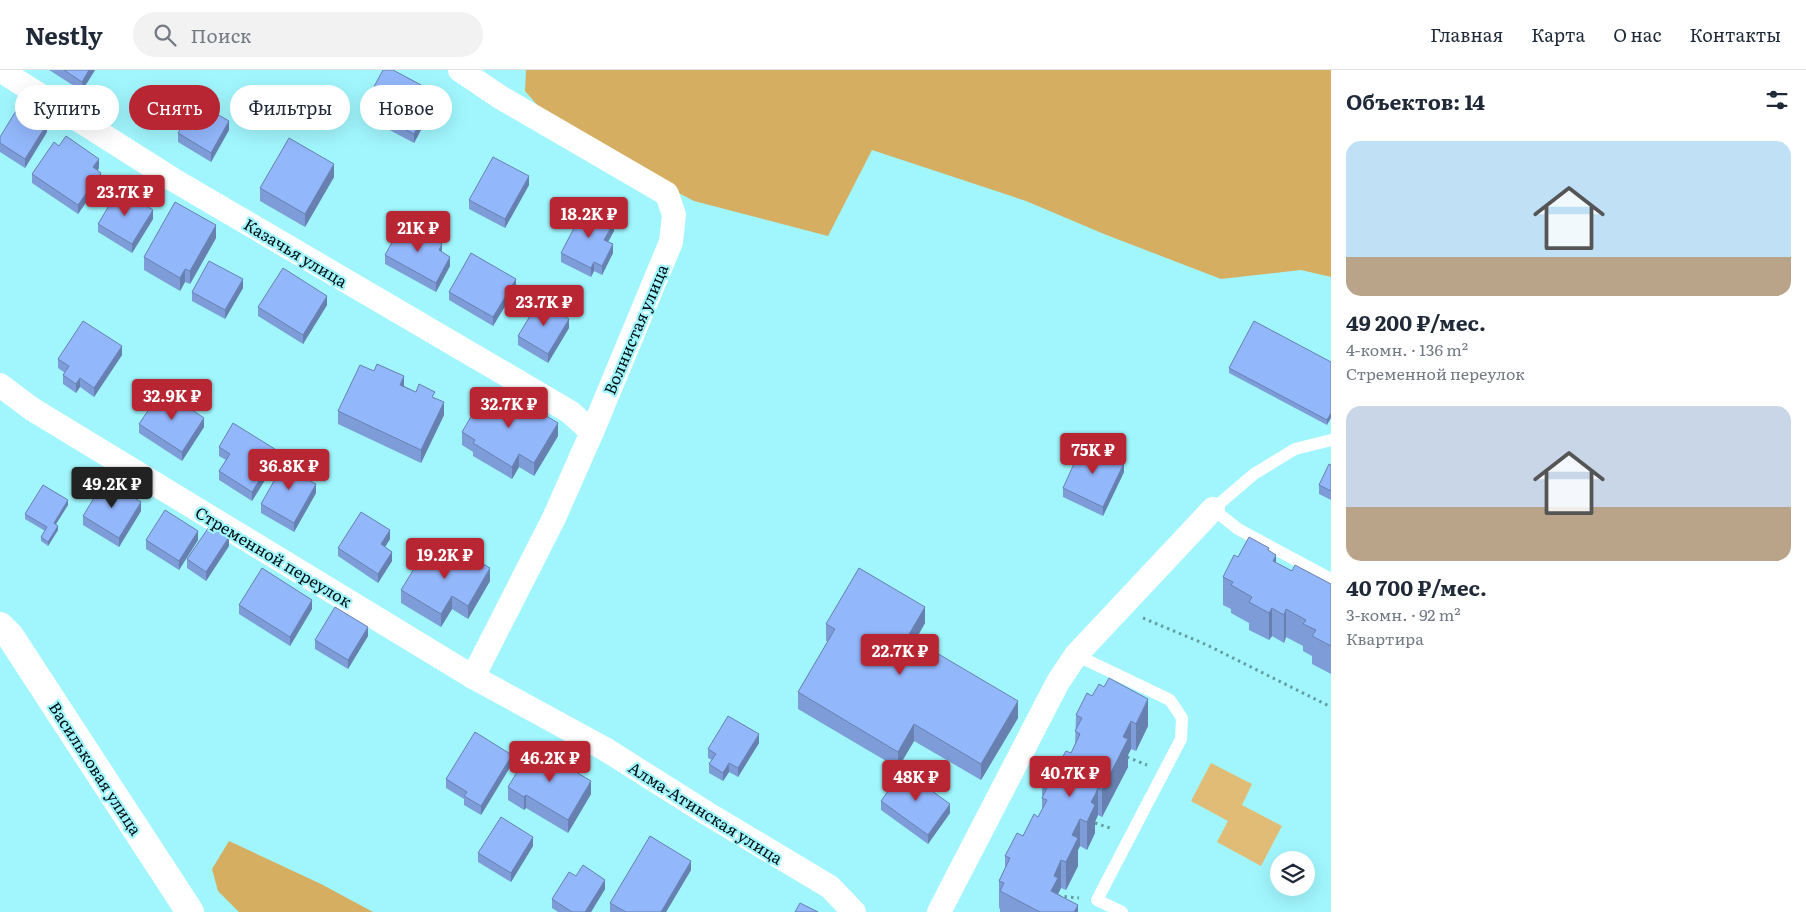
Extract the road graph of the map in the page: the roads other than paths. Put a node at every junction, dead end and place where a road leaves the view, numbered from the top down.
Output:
1 (0, 70) edge
2 (460, 70) edge
3 (0, 386) edge
4 (592, 432) junction
5 (1331, 440) edge
6 (1213, 509) junction
7 (1331, 579) edge
8 (3, 635) edge
9 (1076, 655) junction
10 (473, 677) junction
11 (190, 912) edge
12 (854, 912) edge
13 (939, 912) edge
14 (1122, 912) edge

1 - 4 street, Казачья улица
2 - 4 street, Волнистая улица
3 - 10 street, Стременной переулок
4 - 10 street, Волнистая улица
5 - 6 lane
6 - 7 lane
6 - 9 street
8 - 11 street, Васильковая улица
9 - 13 street
9 - 14 lane
10 - 12 street, Алма-Атинская улица

